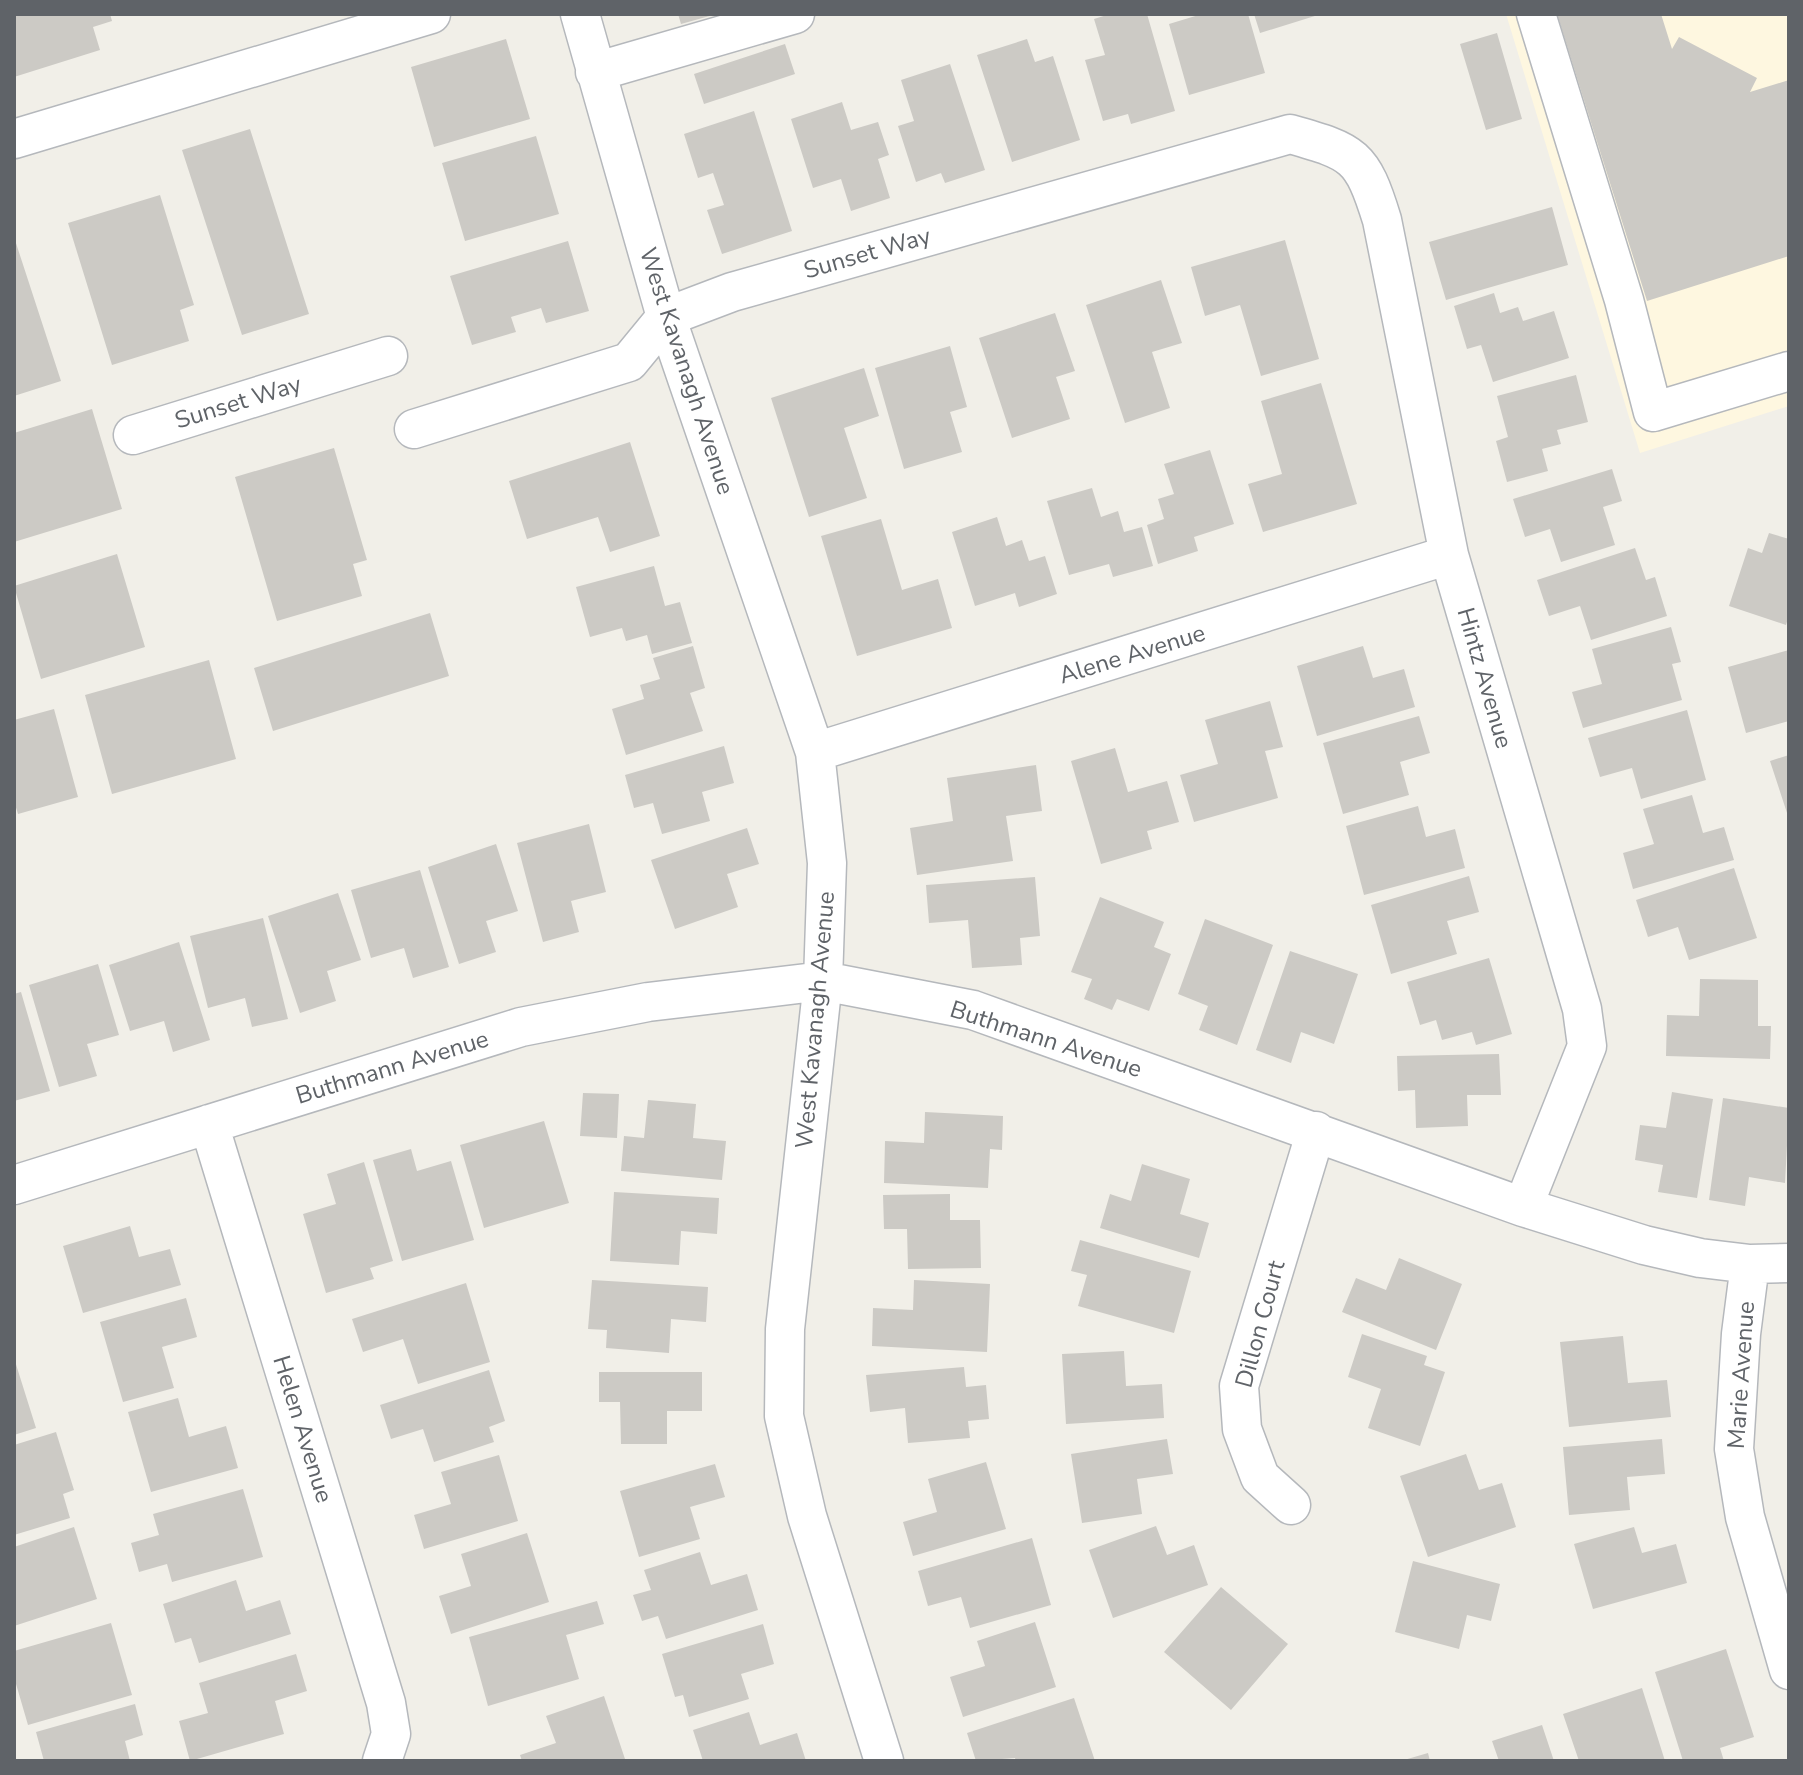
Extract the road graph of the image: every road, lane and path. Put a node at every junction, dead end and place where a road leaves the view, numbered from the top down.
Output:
1 (431, 14) edge
2 (580, 14) edge
3 (795, 14) edge
4 (1536, 14) edge
5 (595, 72) junction
6 (14, 139) edge
7 (1342, 148) joint
8 (666, 317) junction
9 (388, 356) dead end
10 (1789, 371) edge
11 (414, 429) dead end
12 (133, 435) dead end
13 (1449, 555) junction
14 (815, 752) junction
15 (823, 981) junction
16 (209, 1124) junction
17 (1316, 1131) junction
18 (14, 1185) edge
19 (1523, 1207) junction
20 (1789, 1263) edge
21 (1750, 1264) junction
22 (1291, 1505) dead end
23 (1789, 1670) edge
24 (386, 1748) edge
25 (884, 1761) edge

1 - 6 street
2 - 5 street, West Kavanagh Avenue
3 - 5 street
4 - 10 street
5 - 8 street, West Kavanagh Avenue
7 - 8 street, Sunset Way
7 - 13 street, Hintz Avenue
8 - 11 street, Sunset Way
8 - 14 street, West Kavanagh Avenue
9 - 12 street, Sunset Way
13 - 14 street, Alene Avenue
13 - 19 street, Hintz Avenue
14 - 15 street, West Kavanagh Avenue
15 - 16 street, Buthmann Avenue
15 - 17 street, Buthmann Avenue
15 - 25 street, West Kavanagh Avenue
16 - 18 street, Buthmann Avenue
16 - 24 street, Helen Avenue
17 - 19 street, Buthmann Avenue
17 - 22 street, Dillon Court
19 - 21 street, Buthmann Avenue
20 - 21 street, Buthmann Avenue
21 - 23 street, Marie Avenue

